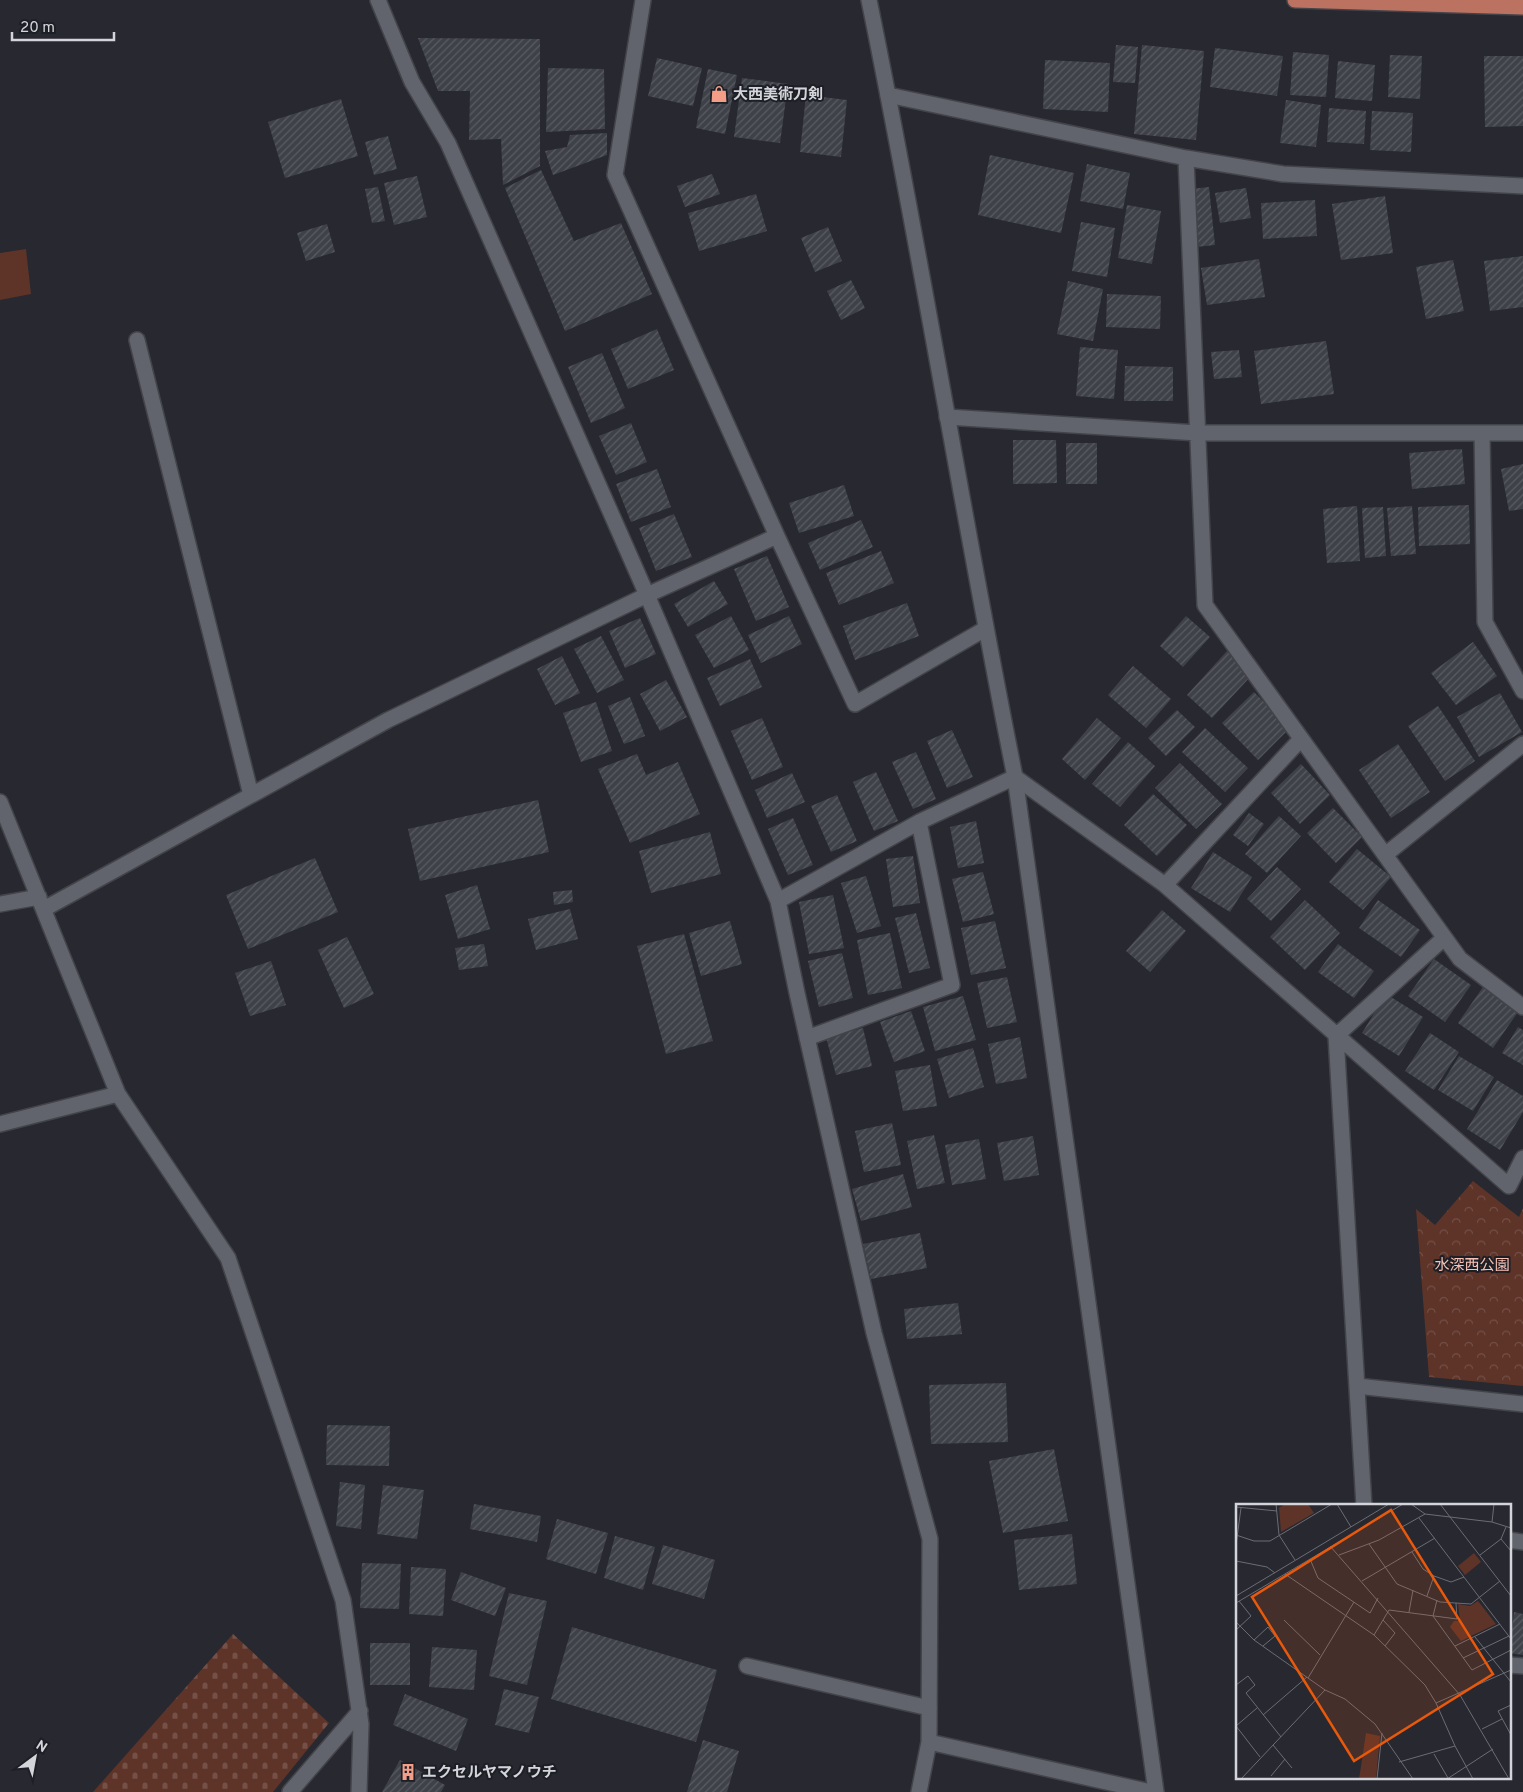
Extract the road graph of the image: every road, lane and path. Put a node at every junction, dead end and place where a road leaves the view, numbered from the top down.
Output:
1 (378, 0) edge
2 (643, 0) edge
3 (869, 0) edge
4 (1295, 0) edge
5 (1523, 7) edge
6 (888, 95) junction
7 (1186, 158) junction
8 (1523, 186) edge
9 (137, 340) dead end
10 (946, 417) junction
11 (1198, 432) junction
12 (1482, 433) junction
13 (1523, 433) edge
14 (777, 536) junction
15 (647, 595) junction
16 (985, 629) junction
17 (1523, 690) edge
18 (1302, 739) junction
19 (1523, 744) edge
20 (1016, 777) junction
21 (251, 795) junction
22 (0, 802) edge
23 (919, 822) junction
24 (1385, 855) junction
25 (1165, 885) junction
26 (778, 901) junction
27 (41, 903) junction
28 (0, 904) edge
29 (1444, 938) junction
30 (1523, 1007) edge
31 (1336, 1036) junction
32 (807, 1038) junction
33 (118, 1094) junction
34 (0, 1124) edge
35 (1523, 1158) edge
36 (1357, 1386) junction
37 (1523, 1404) edge
38 (1364, 1504) edge
39 (1510, 1540) edge
40 (1523, 1542) edge
41 (1510, 1665) edge
42 (747, 1666) dead end
43 (1523, 1666) edge
44 (929, 1708) junction
45 (360, 1711) junction
46 (929, 1742) junction
47 (290, 1792) edge
48 (360, 1792) edge
49 (919, 1792) edge
50 (1151, 1792) edge
51 (1156, 1792) edge

1 - 15 street
2 - 14 street
3 - 6 street
4 - 5 highway
6 - 7 street
6 - 10 street
7 - 8 street
7 - 11 street
9 - 21 street
10 - 11 street
10 - 16 street
11 - 12 street
11 - 18 street
12 - 13 street
12 - 17 street
14 - 15 street
14 - 16 street
15 - 21 street
15 - 26 street
16 - 20 street
18 - 24 street
18 - 25 street
19 - 24 street
20 - 23 street
20 - 25 street
20 - 51 street
21 - 27 street
22 - 27 street
23 - 26 street
23 - 32 street
24 - 29 street
25 - 31 street
26 - 32 street
27 - 28 street
27 - 33 street
29 - 30 street
29 - 31 street
31 - 35 street
31 - 36 street
32 - 44 street
33 - 34 street
33 - 45 street
36 - 37 street
36 - 38 street
39 - 40 street
41 - 43 street
42 - 44 street
44 - 46 street
45 - 47 street
45 - 48 street
46 - 49 street
46 - 50 street

